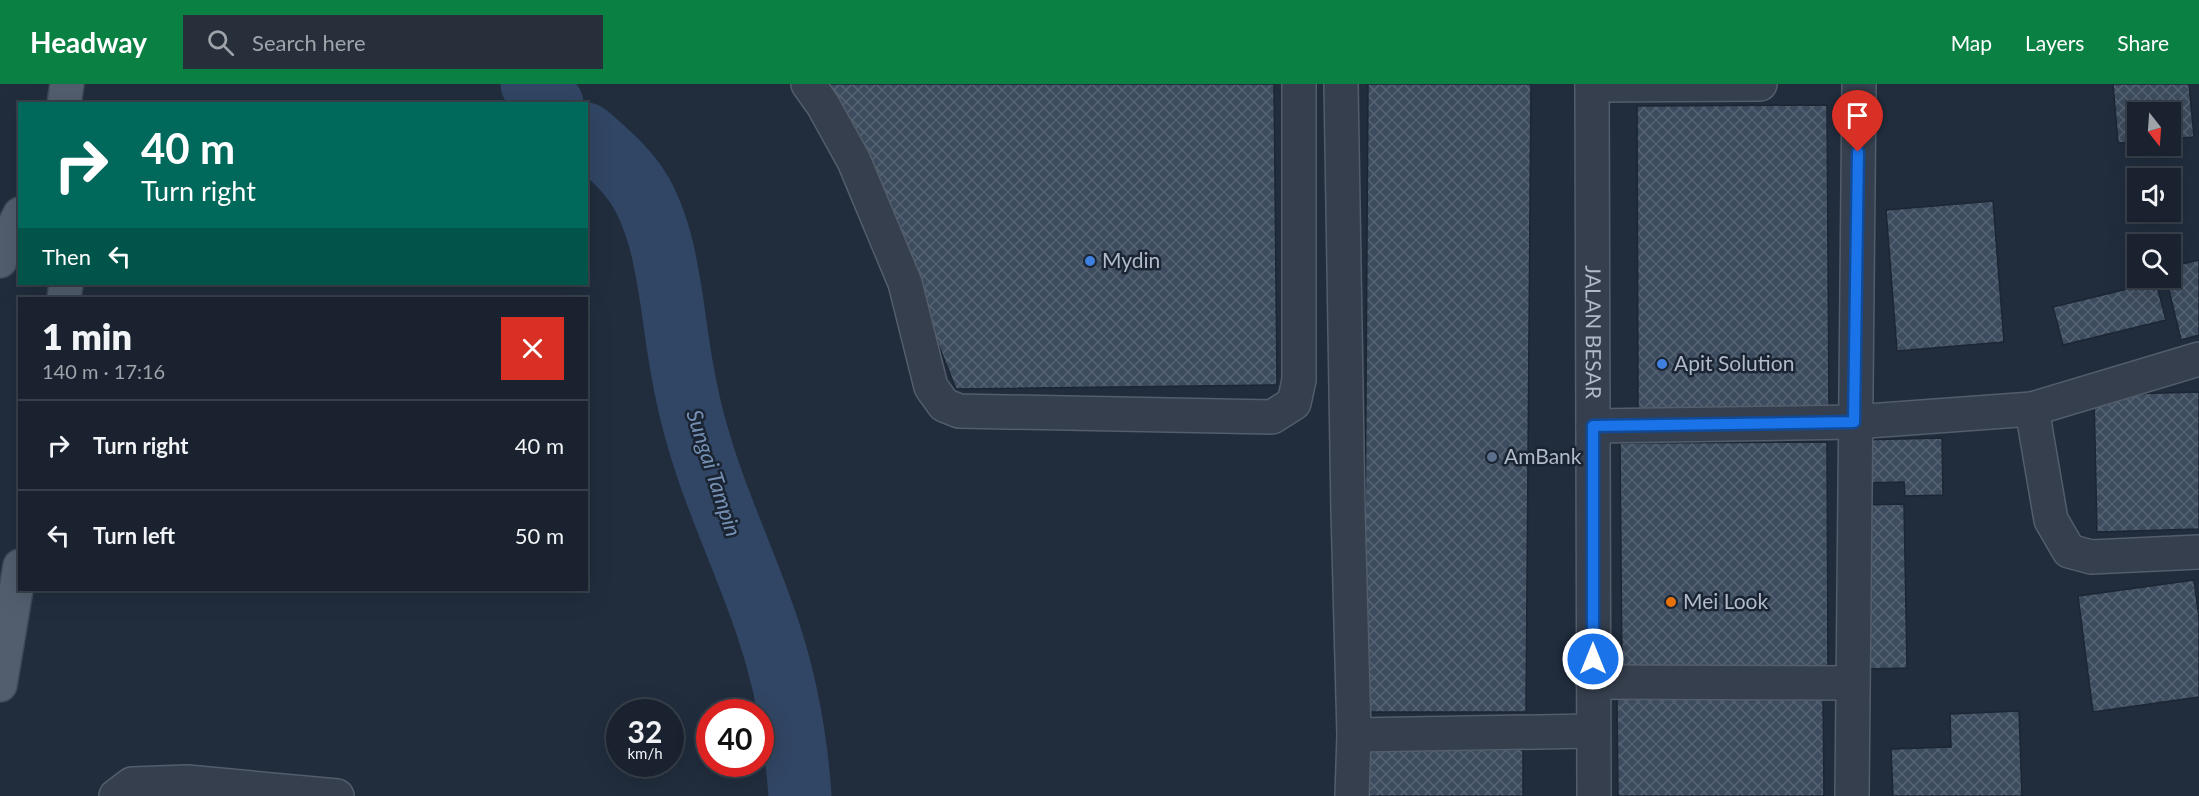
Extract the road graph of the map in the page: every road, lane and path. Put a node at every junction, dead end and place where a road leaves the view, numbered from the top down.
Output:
1 (67, 84) edge
2 (807, 84) edge
3 (1299, 84) edge
4 (1341, 84) edge
5 (1592, 84) edge
6 (1760, 84) edge
7 (1859, 84) edge
8 (64, 102) edge
9 (18, 218) edge
10 (0, 261) edge
11 (2199, 359) edge
12 (2032, 409) junction
13 (1854, 422) junction
14 (1593, 426) junction
15 (2199, 552) edge
16 (18, 578) edge
17 (1593, 682) junction
18 (1853, 682) junction
19 (0, 685) edge
20 (1593, 731) junction
21 (1354, 735) junction
22 (116, 796) edge
23 (337, 796) edge
24 (1352, 796) edge
25 (1594, 796) edge
26 (1852, 796) edge

1 - 8 main road
2 - 3 street
4 - 21 street
5 - 6 street
5 - 14 street, JALAN BESAR
7 - 13 street
9 - 10 main road
11 - 12 street
12 - 13 street
12 - 15 street
13 - 14 street
13 - 18 street
14 - 17 street, JALAN BESAR
16 - 19 main road
17 - 18 street
17 - 20 street, JALAN BESAR
18 - 26 street
20 - 21 street
20 - 25 street, JALAN BESAR
21 - 24 street
22 - 23 street

